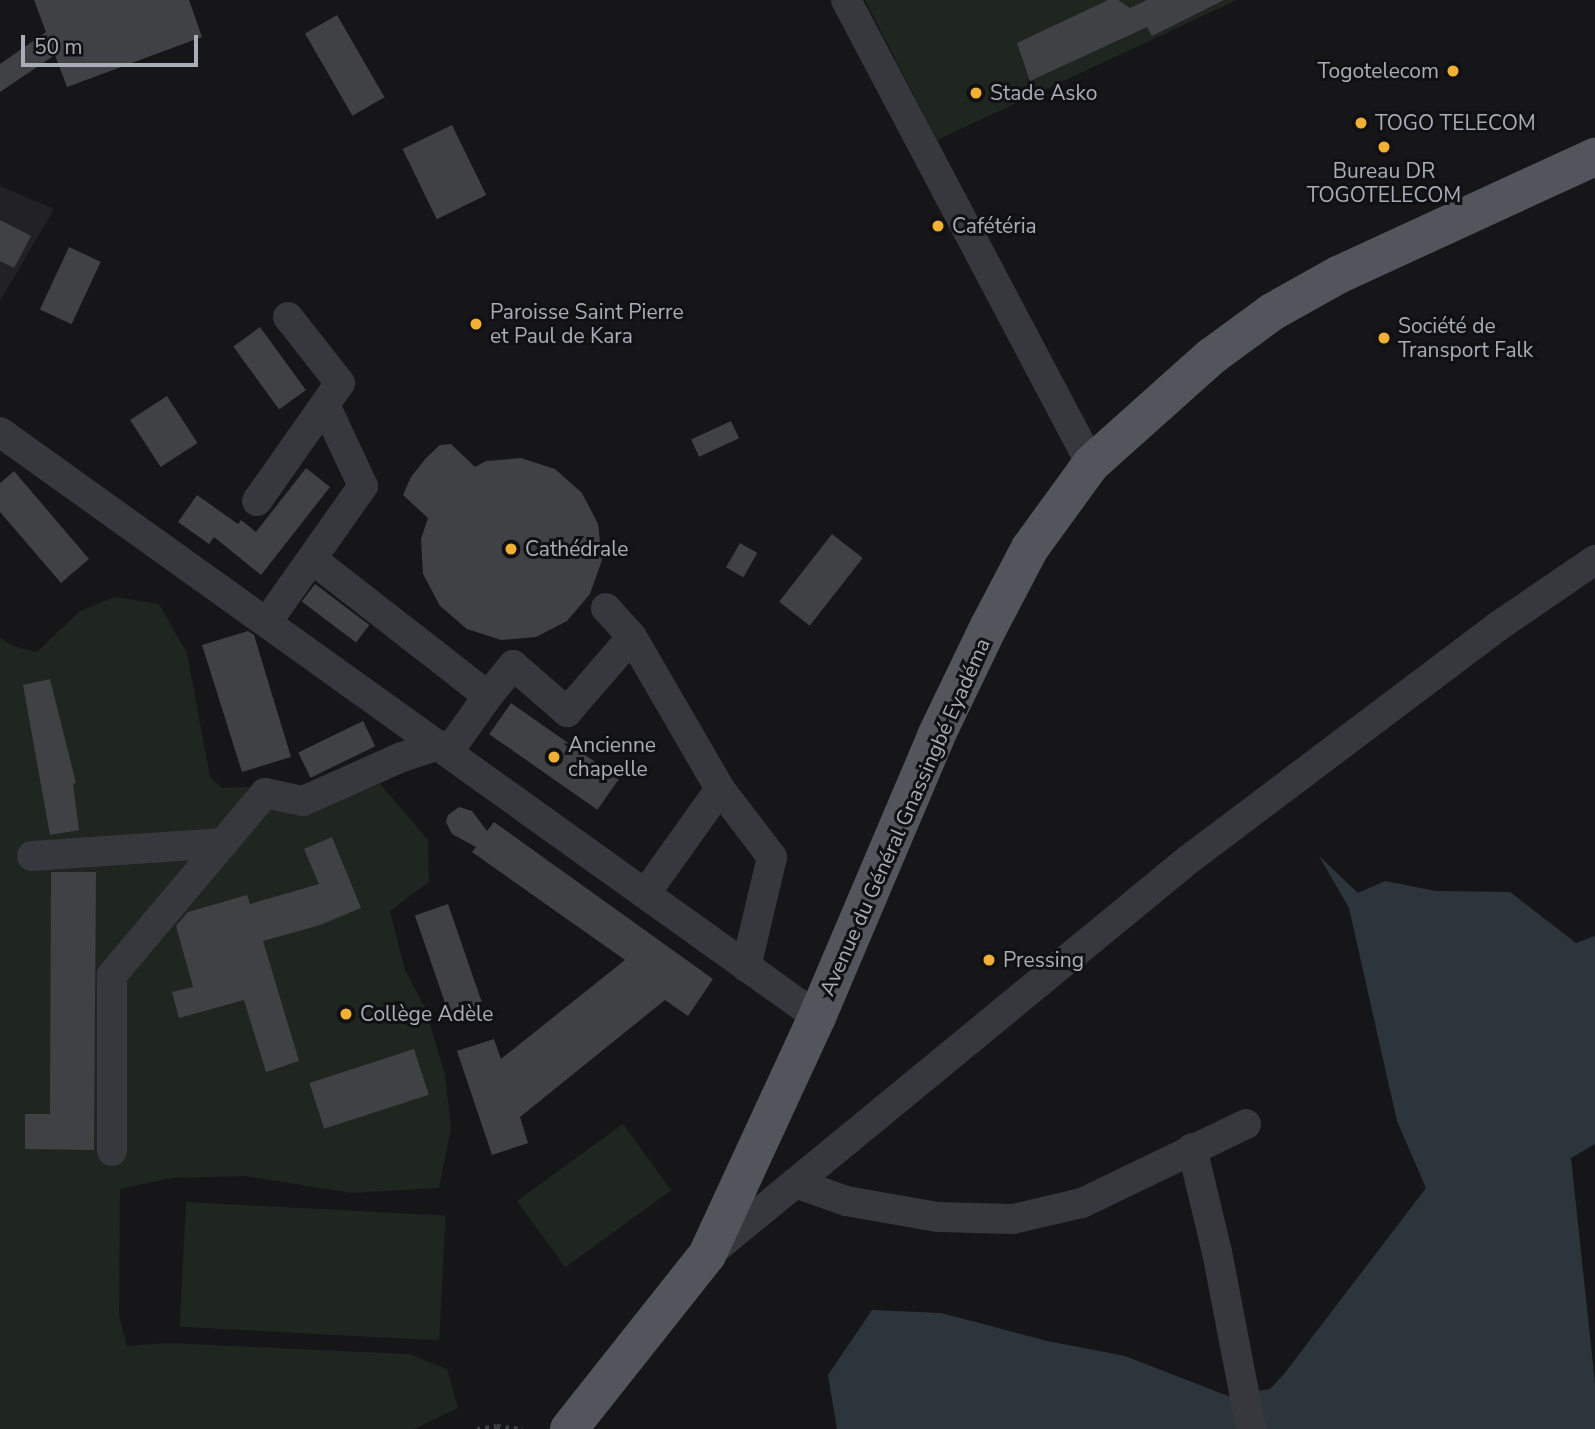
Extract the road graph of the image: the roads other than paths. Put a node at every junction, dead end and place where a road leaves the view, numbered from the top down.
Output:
1 (846, 0) edge
2 (1595, 157) edge
3 (288, 317) dead end
4 (325, 405) junction
5 (0, 432) edge
6 (1091, 464) junction
7 (257, 501) dead end
8 (312, 559) junction
9 (1595, 560) edge
10 (606, 608) dead end
11 (267, 622) junction
12 (632, 637) junction
13 (488, 696) junction
14 (444, 749) junction
15 (720, 789) junction
16 (224, 843) junction
17 (32, 856) dead end
18 (645, 894) junction
19 (746, 967) junction
20 (817, 1017) junction
21 (1246, 1125) dead end
22 (1192, 1148) junction
23 (112, 1151) dead end
24 (795, 1183) junction
25 (707, 1255) junction
26 (569, 1429) edge
27 (1251, 1429) edge

1 - 6 street
2 - 6 main road, Avenue du Général Gnassingbé Eyadéma
3 - 4 street
4 - 7 street
4 - 8 street
5 - 11 street
6 - 20 main road, Avenue du Général Gnassingbé Eyadéma
8 - 11 street
8 - 13 street
9 - 24 street
10 - 12 street
11 - 14 street
12 - 13 street
12 - 15 street
13 - 14 street
14 - 16 street
14 - 18 street
15 - 18 street
15 - 19 street
16 - 17 street
16 - 23 street
18 - 19 street
19 - 20 street
20 - 25 main road, Avenue du Général Gnassingbé Eyadéma
21 - 22 street
22 - 24 street
22 - 27 street
24 - 25 street
25 - 26 main road, Avenue du Général Gnassingbé Eyadéma

